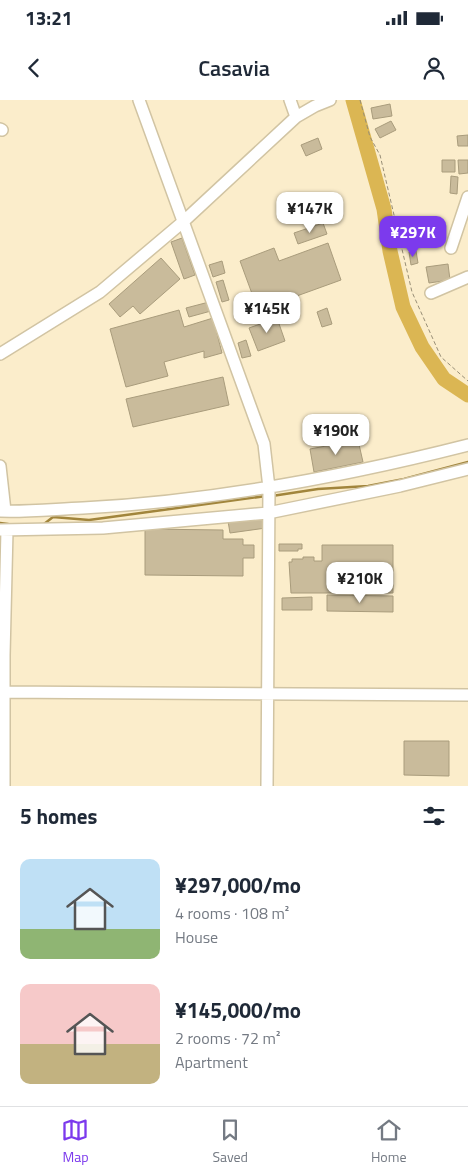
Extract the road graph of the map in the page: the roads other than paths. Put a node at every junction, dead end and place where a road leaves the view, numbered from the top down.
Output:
1 (139, 100) edge
2 (290, 100) edge
3 (330, 100) edge
4 (296, 117) junction
5 (468, 197) edge
6 (184, 221) junction
7 (450, 248) dead end
8 (468, 277) edge
9 (431, 293) dead end
10 (0, 354) edge
11 (468, 445) edge
12 (0, 466) edge
13 (468, 469) edge
14 (268, 488) junction
15 (3, 511) edge
16 (268, 511) junction
17 (4, 530) edge
18 (2, 692) edge
19 (268, 694) junction
20 (468, 695) edge
21 (4, 786) edge
22 (267, 786) edge

1 - 6 street
2 - 4 street
3 - 4 street
4 - 6 street
5 - 7 street
6 - 10 street
6 - 14 street
8 - 9 street
11 - 14 street
12 - 15 street
13 - 16 street
14 - 15 street
14 - 16 street
16 - 17 street
16 - 19 street
17 - 18 street
18 - 19 street
18 - 21 street
19 - 20 street
19 - 22 street

